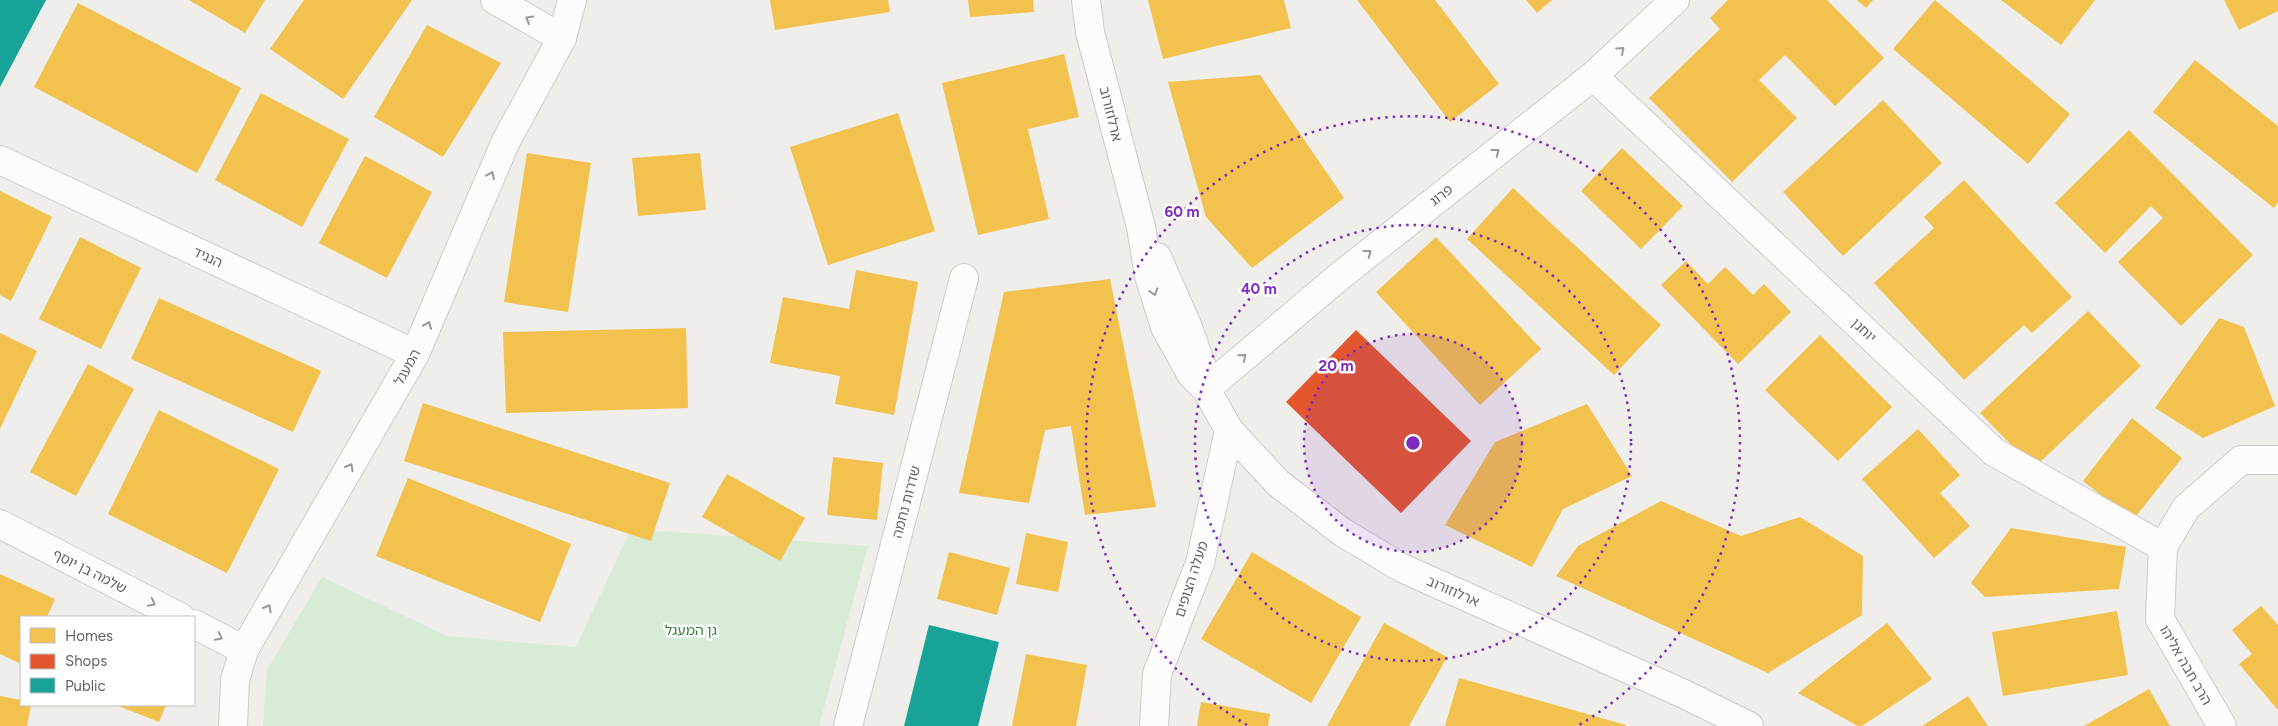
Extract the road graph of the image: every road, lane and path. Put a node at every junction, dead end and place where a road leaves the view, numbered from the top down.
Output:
1 (495, 0) edge
2 (572, 0) edge
3 (1086, 0) edge
4 (1675, 0) edge
5 (562, 38) junction
6 (1593, 76) junction
7 (0, 160) edge
8 (964, 278) dead end
9 (415, 354) junction
10 (1206, 389) junction
11 (1229, 430) junction
12 (2278, 460) edge
13 (0, 524) edge
14 (2163, 547) junction
15 (178, 616) edge
16 (195, 625) edge
17 (244, 650) junction
18 (233, 726) edge
19 (848, 726) edge
20 (1154, 726) edge
21 (1749, 726) edge
22 (2222, 726) edge

5 -> 1 street
2 - 5 street, המעגל
3 - 10 street, ארלוזורוב
6 -> 4 street, פרוג
9 -> 5 street, המעגל
10 -> 6 street, פרוג
6 - 14 street, יוחנן
7 - 9 street, הנגיד
8 - 19 street, שדרות נחמה
17 -> 9 street, המעגל
10 - 11 street, ארלוזורוב
11 - 20 street, מעלה הצופים
11 - 21 street, ארלוזורוב
12 - 14 street, הרב חבה אליהו
13 -> 15 street, שלמה בן יוסף
14 - 22 street, הרב חבה אליהו
16 -> 17 street
17 - 18 street, המעגל

